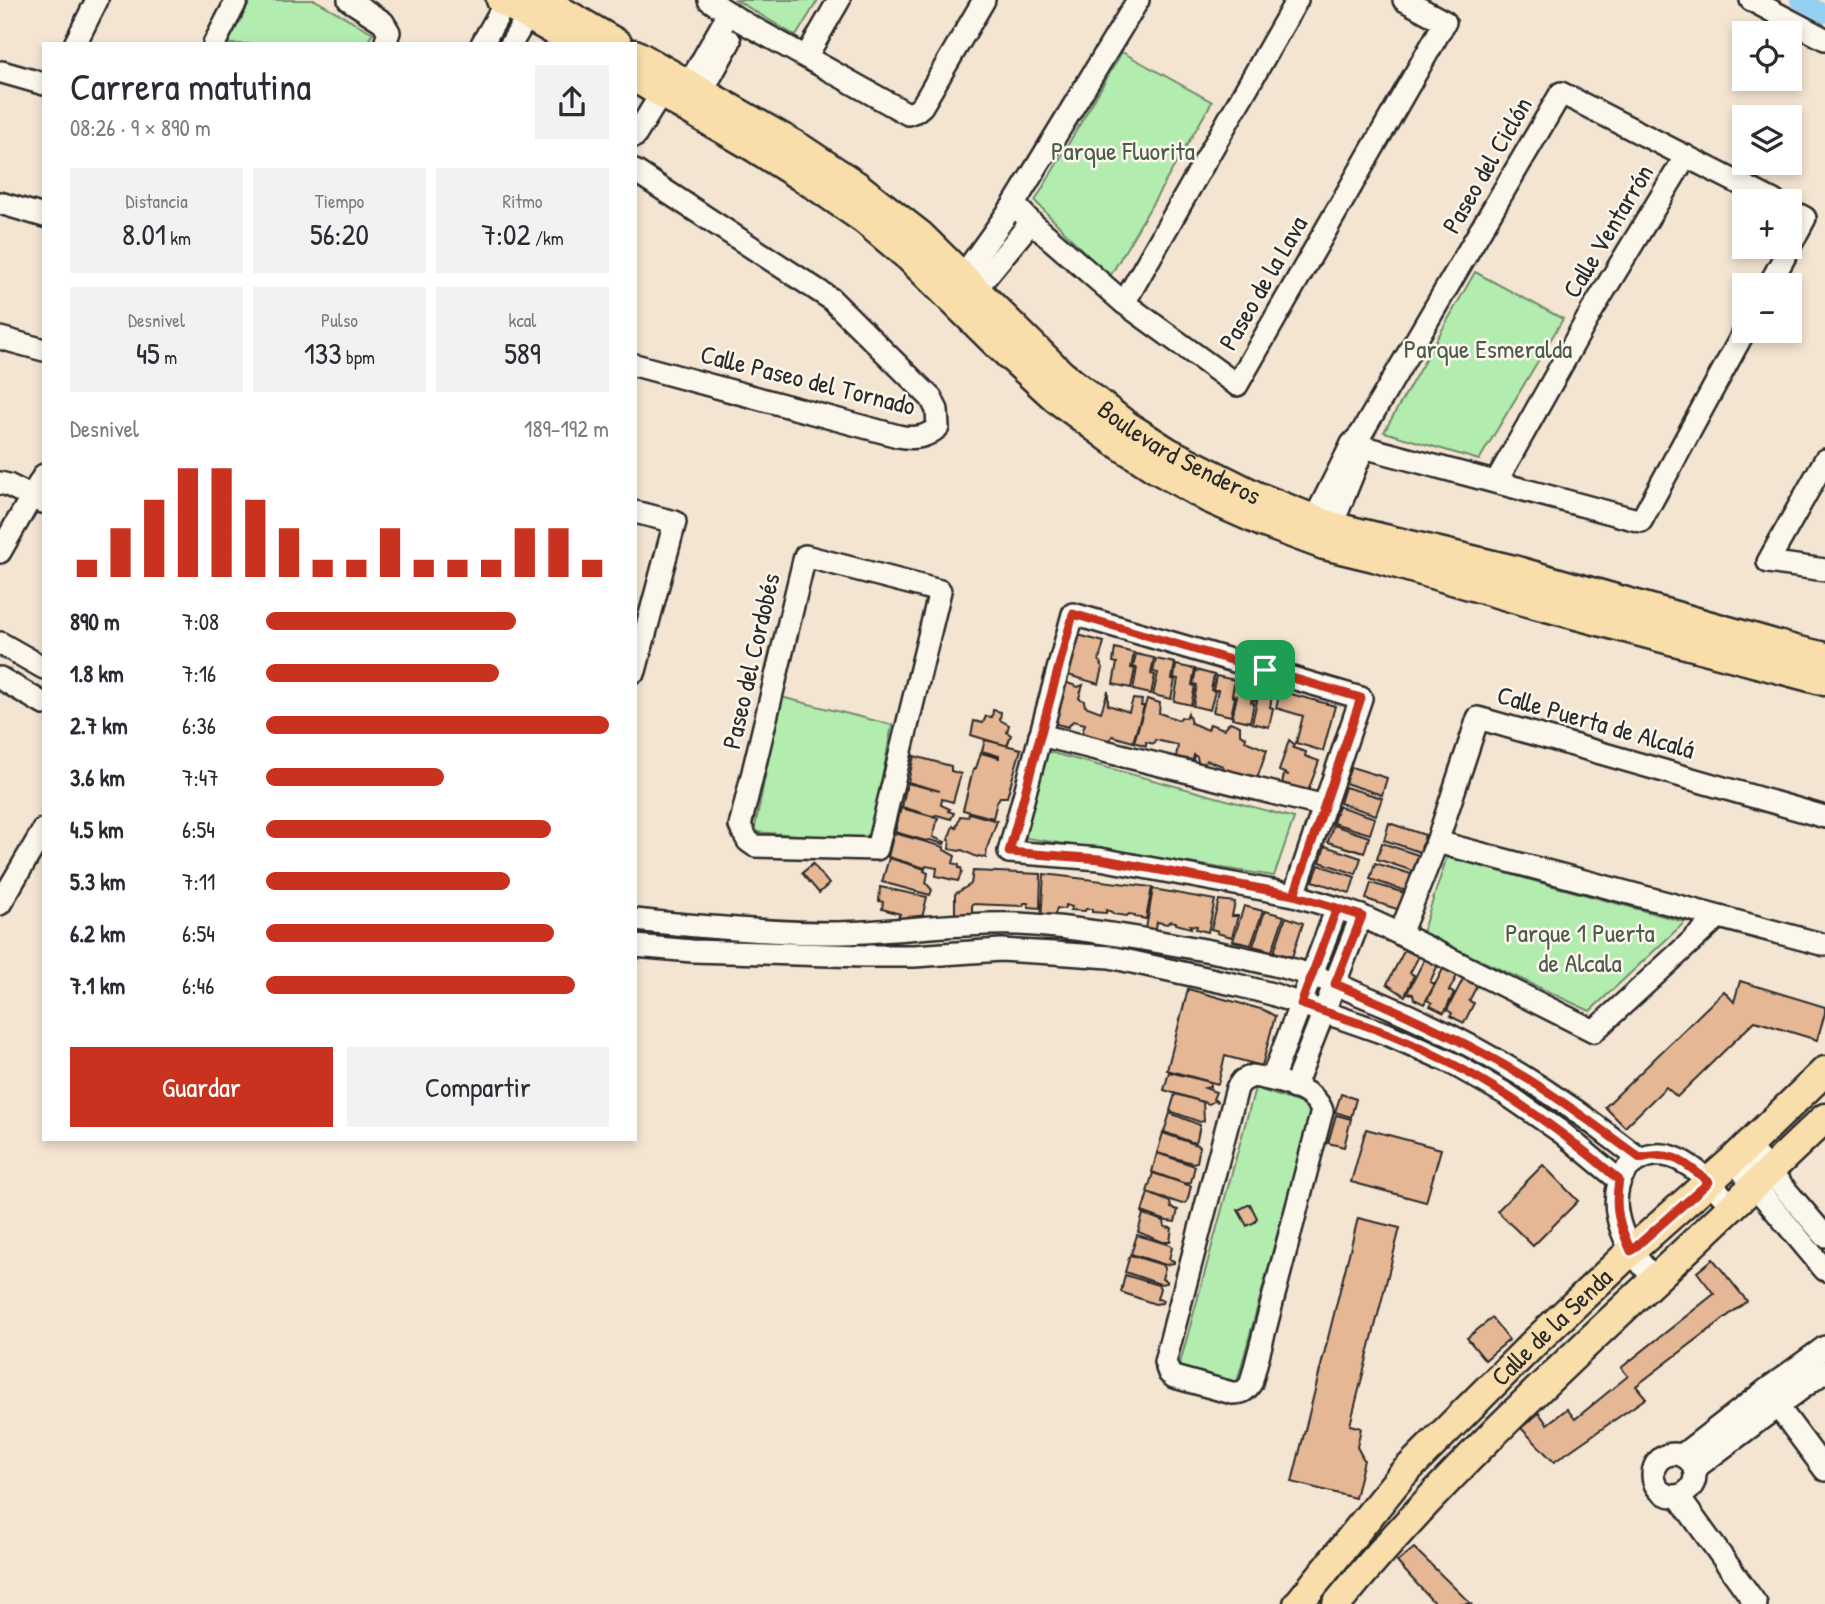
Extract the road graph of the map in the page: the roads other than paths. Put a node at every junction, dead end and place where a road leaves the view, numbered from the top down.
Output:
1 (97, 0) edge
2 (237, 0) edge
3 (349, 0) edge
4 (709, 0) edge
5 (839, 0) edge
6 (984, 0) edge
7 (1138, 0) edge
8 (1297, 0) edge
9 (1404, 0) edge
10 (1751, 0) edge
11 (520, 3) edge
12 (735, 17) junction
13 (1825, 39) edge
14 (76, 42) edge
15 (215, 42) edge
16 (386, 42) edge
17 (484, 42) edge
18 (511, 42) edge
19 (574, 42) edge
20 (613, 42) edge
21 (806, 57) junction
22 (2, 72) dead end
23 (42, 83) edge
24 (663, 84) edge
25 (637, 132) edge
26 (1686, 156) junction
27 (637, 177) edge
28 (1751, 189) edge
29 (0, 204) edge
30 (1013, 204) junction
31 (42, 215) edge
32 (1031, 222) junction
33 (962, 292) junction
34 (1124, 303) junction
35 (0, 338) edge
36 (1738, 343) edge
37 (42, 349) edge
38 (637, 366) edge
39 (1359, 441) junction
40 (1825, 460) edge
41 (1496, 482) junction
42 (0, 483) edge
43 (38, 500) edge
44 (637, 512) edge
45 (1318, 532) junction
46 (0, 552) edge
47 (1825, 570) edge
48 (1725, 641) junction
49 (0, 643) edge
50 (1825, 657) edge
51 (38, 664) edge
52 (637, 664) edge
53 (1825, 681) edge
54 (8, 683) edge
55 (42, 704) edge
56 (1040, 735) junction
57 (1325, 806) junction
58 (1825, 817) edge
59 (42, 832) edge
60 (1437, 842) junction
61 (877, 849) joint
62 (1294, 895) junction
63 (0, 904) edge
64 (1337, 908) junction
65 (1362, 916) junction
66 (1718, 917) junction
67 (637, 920) edge
68 (1401, 934) junction
69 (1825, 945) edge
70 (637, 946) edge
71 (1312, 975) junction
72 (1335, 984) junction
73 (1301, 1004) junction
74 (1324, 1012) junction
75 (1825, 1071) edge
76 (1272, 1079) junction
77 (1294, 1088) junction
78 (1576, 1111) junction
79 (1825, 1118) edge
80 (1561, 1132) junction
81 (1740, 1153) junction
82 (1640, 1158) junction
83 (1762, 1179) junction
84 (1619, 1180) junction
85 (1709, 1182) junction
86 (1732, 1208) junction
87 (1825, 1236) edge
88 (1631, 1251) junction
89 (1825, 1270) edge
90 (1655, 1280) junction
91 (1825, 1347) edge
92 (1825, 1371) edge
93 (1772, 1398) junction
94 (1688, 1462) junction
95 (1825, 1470) edge
96 (1678, 1496) junction
97 (1298, 1604) edge
98 (1337, 1604) edge
99 (1756, 1604) edge

1 - 14 street
2 - 15 street
3 - 16 street
4 - 12 street
5 - 21 street
6 - 21 street
7 - 30 street
8 - 34 street
9 - 34 street, Paseo de la Lava
10 - 13 street
11 - 17 street
11 - 18 street
11 - 19 main road
11 - 20 main road
12 - 21 street
12 - 24 street
22 - 23 street
24 - 25 street
24 - 33 main road, Boulevard Senderos
26 - 28 street, Paseo del Ciclón
26 - 39 street, Paseo del Ciclón
26 - 41 street, Calle Ventarrón
27 - 38 street, Calle Paseo del Tornado
29 - 31 street
30 - 32 street, Paseo de la Lava
30 - 33 street
32 - 33 street
32 - 34 street, Paseo de la Lava
33 - 45 main road, Boulevard Senderos
35 - 37 street
36 - 41 street
39 - 41 street
39 - 45 street, Paseo del Ciclón
40 - 47 street
42 - 43 street
43 - 46 street
44 - 52 street
45 - 48 main road, Boulevard Senderos
48 - 50 main road, Boulevard Senderos
48 - 53 main road, Boulevard Senderos
49 - 51 street
51 - 54 street
54 - 55 street
56 - 57 street
56 - 57 street
56 - 62 street
57 - 62 street
58 - 60 street, Calle Puerta de Alcalá
59 - 63 street
60 - 66 street
60 - 68 street, Calle Puerta de Alcalá
61 - 61 street, Paseo del Cordobés
62 - 64 street
64 - 65 street
64 - 71 street
65 - 68 street
65 - 72 street
66 - 68 street
66 - 69 street
67 - 71 street
70 - 73 street
71 - 72 street
71 - 73 street
72 - 74 street
72 - 78 street
73 - 74 street
73 - 76 street
74 - 77 street
74 - 80 street
75 - 81 main road, Calle de la Senda
76 - 77 street
76 - 77 street
78 - 80 street
78 - 82 street
79 - 83 main road, Calle de la Senda
80 - 84 street
81 - 83 street
81 - 85 main road, Calle de la Senda
82 - 84 street
82 - 85 street
83 - 86 main road, Calle de la Senda
83 - 87 street
83 - 89 street
84 - 88 street
85 - 86 street
85 - 88 main road, Calle de la Senda
86 - 90 main road, Calle de la Senda
88 - 90 street
88 - 97 main road, Calle de la Senda
90 - 98 main road, Calle de la Senda
91 - 93 street
92 - 93 street
93 - 94 street
93 - 95 street
94 - 96 street
94 - 96 street
96 - 99 street

